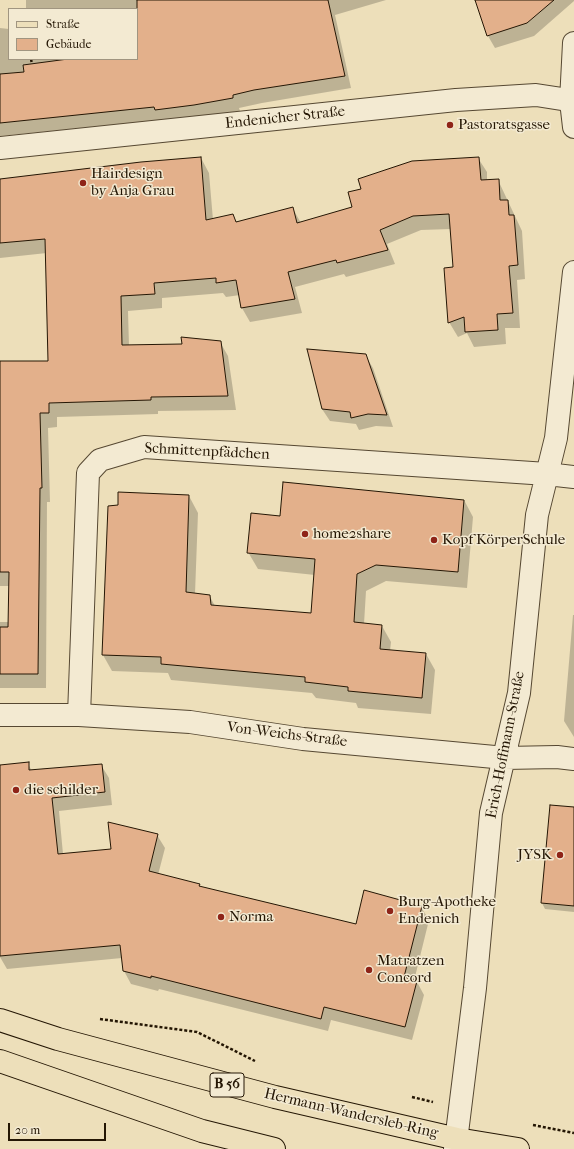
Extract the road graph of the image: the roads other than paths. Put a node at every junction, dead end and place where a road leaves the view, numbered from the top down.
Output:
1 (574, 43) edge
2 (572, 101) edge
3 (574, 126) edge
4 (0, 148) edge
5 (574, 272) edge
6 (546, 474) junction
7 (574, 477) edge
8 (0, 715) edge
9 (79, 715) junction
10 (505, 758) junction
11 (574, 759) edge
12 (0, 1020) edge
13 (0, 1061) edge
14 (456, 1144) edge
15 (274, 1149) edge
16 (518, 1149) edge

1 - 2 street
2 - 3 street
2 - 4 street, Endenicher Straße
5 - 6 street, Erich-Hoffmann-Straße
6 - 7 street, Schmittenpfädchen
6 - 9 street, Schmittenpfädchen
6 - 10 street, Erich-Hoffmann-Straße
8 - 9 street, Von-Weichs-Straße
9 - 10 street, Von-Weichs-Straße
10 - 11 street, Von-Weichs-Straße
10 - 14 street, Erich-Hoffmann-Straße
12 - 14 main road, Hermann-Wandersleb-Ring / B 56
13 - 15 main road
14 - 16 main road, Hermann-Wandersleb-Ring / B 56

